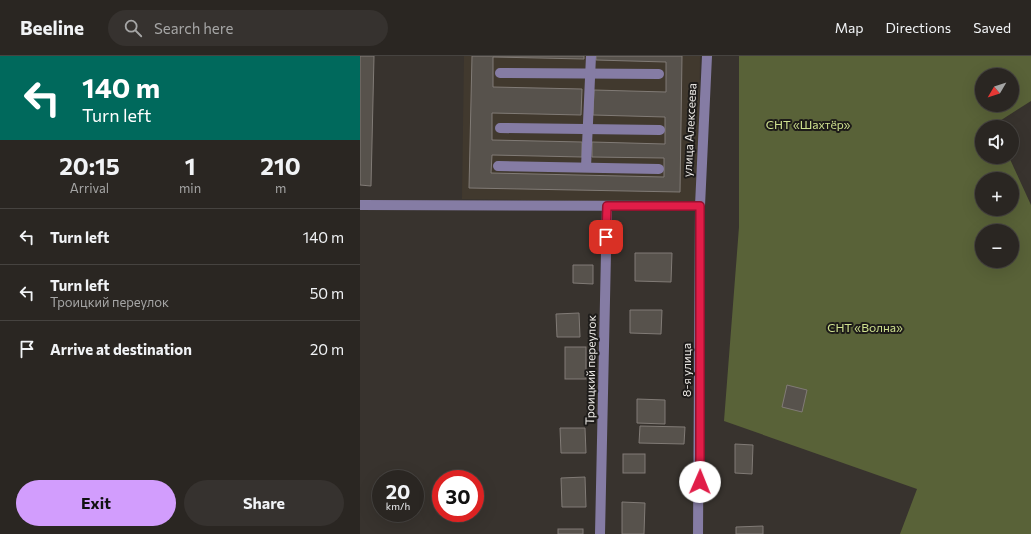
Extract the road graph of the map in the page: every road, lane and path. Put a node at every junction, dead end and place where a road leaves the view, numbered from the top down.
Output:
1 (591, 56) edge
2 (707, 56) edge
3 (500, 72) dead end
4 (590, 74) junction
5 (659, 74) dead end
6 (500, 128) dead end
7 (588, 130) junction
8 (660, 130) dead end
9 (498, 166) dead end
10 (586, 167) junction
11 (658, 169) dead end
12 (360, 205) edge
13 (607, 206) junction
14 (700, 206) junction
15 (600, 534) edge
16 (698, 534) edge

1 - 4 street
2 - 14 street, улица Алексеева
3 - 4 street
4 - 5 street
4 - 7 street
6 - 7 street
7 - 8 street
7 - 10 street
9 - 10 street
10 - 11 street
12 - 13 street
13 - 14 street
13 - 15 street, Троицкий переулок
14 - 16 street, 8-я улица

